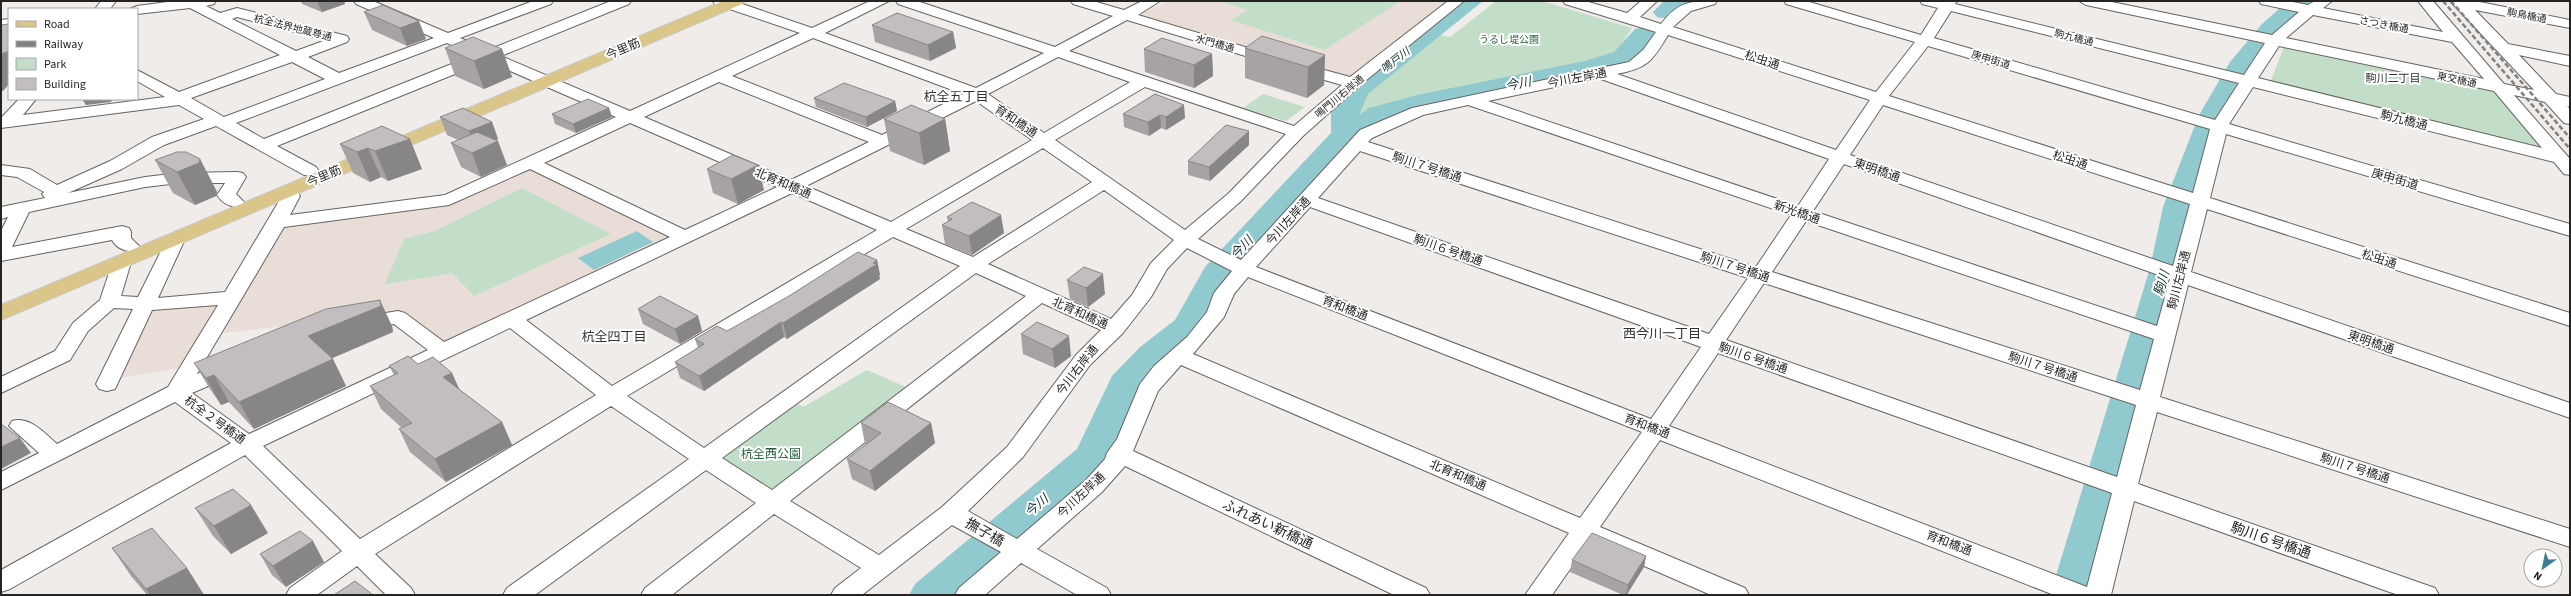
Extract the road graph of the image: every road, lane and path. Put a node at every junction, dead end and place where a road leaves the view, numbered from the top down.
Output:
1 (211, 1) edge
2 (361, 1) edge
3 (542, 1) edge
4 (624, 1) edge
5 (882, 1) edge
6 (903, 1) edge
7 (1078, 1) edge
8 (1153, 1) edge
9 (1458, 1) edge
10 (1570, 1) edge
11 (1597, 1) edge
12 (1650, 1) edge
13 (1710, 1) edge
14 (1791, 1) edge
15 (1927, 1) edge
16 (2086, 1) edge
17 (2266, 1) edge
18 (2325, 1) edge
19 (2425, 1) edge
20 (726, 2) edge
21 (2457, 2) edge
22 (195, 3) junction
23 (1949, 4) edge
24 (138, 10) edge
25 (2310, 10) junction
26 (1123, 16) junction
27 (1633, 16) junction
28 (219, 18) junction
29 (2570, 24) edge
30 (1667, 26) junction
31 (814, 33) junction
32 (449, 38) junction
33 (2458, 39) junction
34 (1925, 40) junction
35 (2274, 41) junction
36 (2505, 48) junction
37 (1054, 52) junction
38 (294, 56) junction
39 (486, 56) junction
40 (2570, 61) edge
41 (1601, 74) junction
42 (138, 76) edge
43 (720, 77) junction
44 (338, 78) junction
45 (540, 79) junction
46 (1143, 81) junction
47 (2248, 81) junction
48 (1353, 83) junction
49 (2501, 88) junction
50 (977, 94) junction
51 (1882, 94) junction
52 (2550, 98) junction
53 (178, 99) junction
54 (27, 100) edge
55 (1466, 100) junction
56 (2570, 102) edge
57 (630, 118) junction
58 (2570, 119) edge
59 (219, 121) junction
60 (5, 122) edge
61 (2219, 127) junction
62 (1297, 132) junction
63 (1044, 140) junction
64 (882, 141) junction
65 (1357, 144) junction
66 (263, 145) junction
67 (1840, 157) junction
68 (530, 163) junction
69 (2565, 164) edge
70 (1, 170) edge
71 (310, 170) junction
72 (1105, 182) junction
73 (791, 186) junction
74 (289, 191) junction
75 (56, 192) junction
76 (2198, 195) junction
77 (1307, 200) junction
78 (235, 202) junction
79 (13, 210) edge
80 (1801, 213) junction
81 (277, 222) junction
82 (889, 230) junction
83 (2570, 230) edge
84 (685, 237) junction
85 (176, 239) junction
86 (1189, 242) junction
87 (1, 250) edge
88 (126, 254) junction
89 (1, 255) edge
90 (974, 265) junction
91 (1242, 267) junction
92 (2176, 274) junction
93 (1759, 275) junction
94 (1040, 295) junction
95 (231, 298) junction
96 (1, 300) edge
97 (109, 302) junction
98 (145, 303) junction
99 (2570, 306) edge
100 (1, 313) edge
101 (511, 319) junction
102 (2570, 320) edge
103 (342, 325) edge
104 (1116, 329) junction
105 (2161, 335) junction
106 (1711, 343) junction
107 (442, 351) junction
108 (1180, 356) junction
109 (248, 360) edge
110 (107, 384) dead end
111 (1, 386) edge
112 (176, 392) junction
113 (612, 394) junction
114 (2144, 400) junction
115 (2570, 412) edge
116 (20, 426) dead end
117 (1655, 430) junction
118 (247, 444) junction
119 (1118, 453) junction
120 (56, 454) junction
121 (704, 459) junction
122 (1, 482) edge
123 (2121, 487) junction
124 (774, 502) junction
125 (951, 513) junction
126 (1586, 530) junction
127 (2570, 538) edge
128 (1019, 552) junction
129 (357, 553) junction
130 (879, 567) junction
131 (1, 582) edge
132 (299, 595) edge
133 (402, 595) edge
134 (516, 595) edge
135 (654, 595) edge
136 (844, 595) edge
137 (968, 595) edge
138 (1098, 595) edge
139 (1417, 595) edge
140 (1538, 595) edge
141 (1736, 595) edge
142 (2081, 595) edge
143 (2098, 595) edge
144 (2426, 595) edge

1 - 22 street
2 - 32 street, 北育和橋通
3 - 32 street
4 - 39 street
5 - 31 street
6 - 37 street
7 - 26 street, 水門橋通
8 - 26 street
9 - 48 street, 鳴門川右岸通
10 - 27 street, 松虫通
11 - 27 street, 松虫通
12 - 27 street
13 - 30 street, 今川左岸通
14 - 34 street, 庚申街道
15 - 23 street, 駒九橋通
16 - 35 street, 東交橋通
17 - 25 street, さつき橋通
18 - 25 street, 駒川左岸通
19 - 33 street
20 - 31 street, 育和橋通
20 - 45 main road, 今里筋
21 - 29 street, 駒鳥橋通
21 - 36 street
22 - 24 street
22 - 28 street
23 - 34 street
23 - 47 street, 駒九橋通
25 - 33 street, さつき橋通
25 - 35 street, 駒川左岸通
26 - 37 street
26 - 48 street, 水門橋通
27 - 30 street, 松虫通
28 - 38 street
28 - 38 street, 杭全法界地蔵尊通
30 - 41 street, 今川左岸通
30 - 51 street, 松虫通
31 - 43 street
31 - 50 street, 育和橋通
32 - 39 street, 北育和橋通
32 - 44 street
33 - 49 street
34 - 51 street
34 - 61 street, 庚申街道
35 - 47 street, 駒川左岸通
35 - 49 street, 東交橋通
36 - 40 street
36 - 52 street
37 - 46 street
37 - 50 street
38 - 44 street
38 - 53 street
39 - 45 street, 北育和橋通
39 - 66 street
41 - 55 street, 今川左岸通
41 - 67 street, 東明橋通
42 - 53 street
43 - 57 street
43 - 64 street
44 - 59 street
45 - 57 street, 北育和橋通
45 - 71 main road, 今里筋
45 - 74 main road, 今里筋
46 - 62 street
46 - 63 street
47 - 61 street, 駒川左岸通
47 - 69 street, 駒九橋通
48 - 62 street, 鳴門川右岸通
49 - 52 street, 東交橋通
49 - 69 street
50 - 63 street, 育和橋通
50 - 64 street
51 - 67 street
51 - 76 street, 松虫通
52 - 56 street, 東交橋通
52 - 58 street
53 - 59 street
53 - 60 street
54 - 60 street
55 - 65 street, 今川左岸通
55 - 80 street, 新光橋通
57 - 68 street
57 - 73 street, 北育和橋通
59 - 66 street
59 - 75 street
61 - 76 street, 駒川左岸通
61 - 83 street, 庚申街道
62 - 86 street, 今川右岸通
63 - 72 street, 育和橋通
63 - 82 street
64 - 73 street
65 - 77 street, 今川左岸通
65 - 93 street, 駒川７号橋通
66 - 71 street
67 - 80 street
67 - 92 street, 東明橋通
68 - 81 street
68 - 84 street
70 - 75 street
71 - 78 main road, 今里筋
72 - 86 street, 育和橋通
72 - 90 street
73 - 82 street, 北育和橋通
73 - 84 street
74 - 81 street, 杭全２号橋通
74 - 85 main road, 今里筋
75 - 79 street
76 - 92 street, 駒川左岸通
76 - 99 street, 松虫通
76 - 102 street, 松虫通
77 - 91 street, 今川左岸通
77 - 106 street, 駒川６号橋通
78 - 79 street
78 - 88 main road, 今里筋
79 - 87 street
80 - 93 street
80 - 105 street, 新光橋通
81 - 95 street, 杭全２号橋通
82 - 90 street, 北育和橋通
82 - 113 street
84 - 101 street
85 - 88 main road, 今里筋
85 - 98 street
86 - 91 street, 育和橋通
86 - 104 street, 今川右岸通
88 - 89 street
88 - 96 main road, 今里筋
88 - 97 street
88 - 100 main road, 今里筋
90 - 94 street, 北育和橋通
90 - 121 street
91 - 108 street, 今川左岸通
91 - 117 street, 育和橋通
92 - 105 street, 駒川左岸通
92 - 115 street, 東明橋通
93 - 106 street
93 - 114 street, 駒川７号橋通
94 - 104 street, 北育和橋通
94 - 124 street
95 - 98 street
95 - 112 street, 杭全２号橋通
97 - 98 street
97 - 111 street
98 - 110 street
101 - 107 street
101 - 113 street
103 - 107 street
104 - 125 street, 今川右岸通
105 - 114 street, 駒川左岸通
106 - 117 street
106 - 123 street, 駒川６号橋通
107 - 118 street
108 - 119 street, 今川左岸通
108 - 126 street, 北育和橋通
109 - 112 street
112 - 118 street, 杭全２号橋通
112 - 120 street
113 - 121 street
113 - 129 street
114 - 123 street, 駒川左岸通
114 - 127 street, 駒川７号橋通
116 - 120 street
117 - 126 street
117 - 142 street, 育和橋通
118 - 129 street, 杭全２号橋通
118 - 131 street
119 - 128 street, 今川左岸通
119 - 139 street, ふれあい新橋通
120 - 122 street
121 - 124 street
121 - 134 street
123 - 143 street, 駒川左岸通
123 - 144 street, 駒川６号橋通
124 - 130 street
124 - 135 street
125 - 128 street, 撫子橋
125 - 130 street, 今川右岸通
126 - 140 street
126 - 141 street, 北育和橋通
128 - 137 street, 今川左岸通
128 - 138 street, 撫子橋
129 - 132 street
129 - 133 street, 杭全２号橋通
130 - 136 street, 今川右岸通

